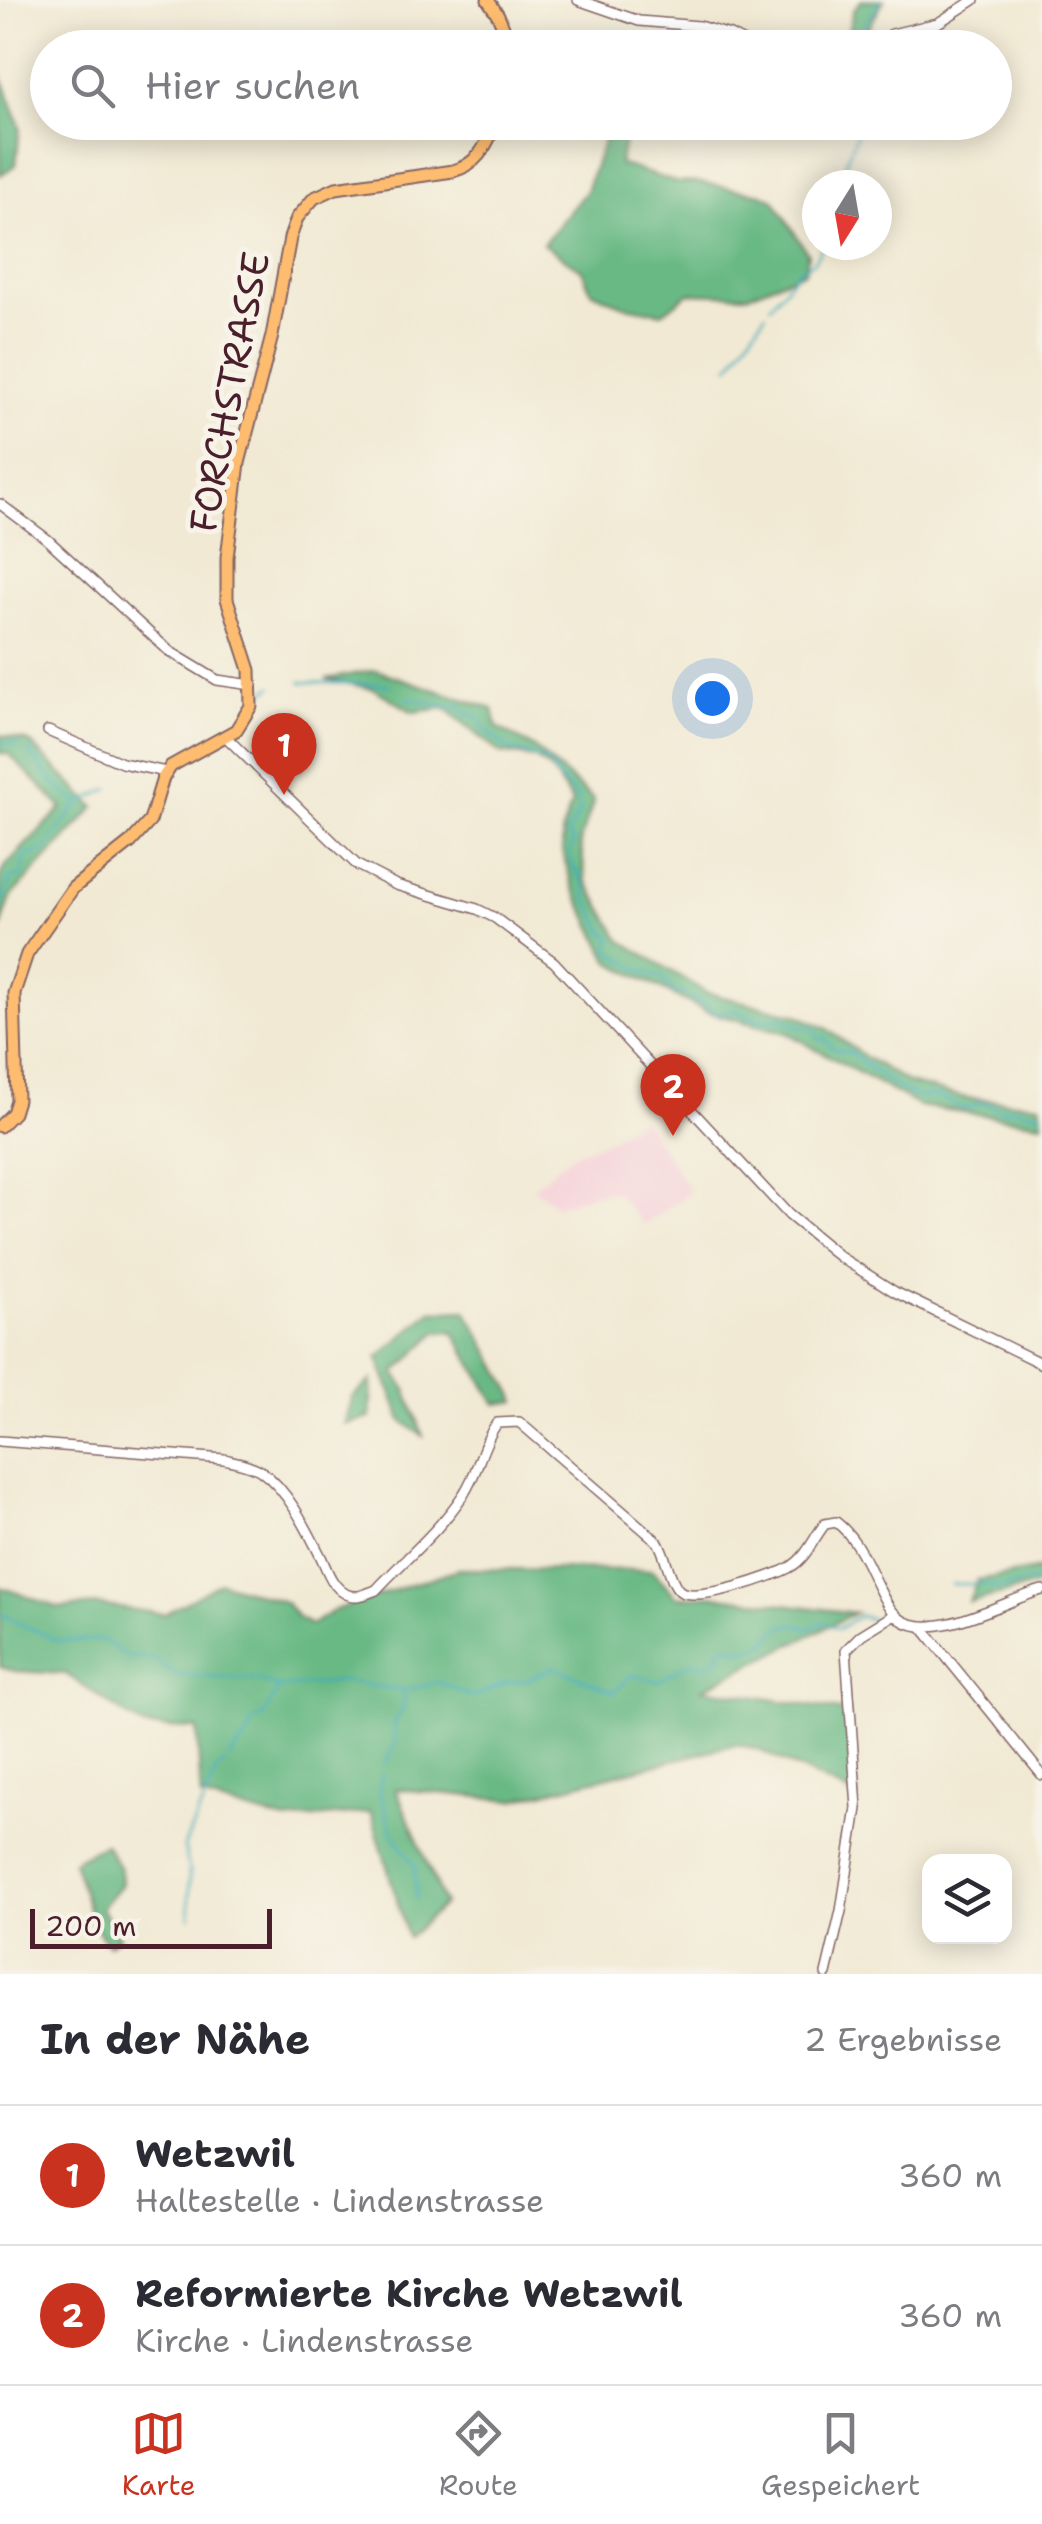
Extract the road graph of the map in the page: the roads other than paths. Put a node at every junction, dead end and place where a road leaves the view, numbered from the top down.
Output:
1 (488, 0) edge
2 (578, 0) edge
3 (974, 0) edge
4 (504, 30) edge
5 (713, 30) edge
6 (909, 30) edge
7 (488, 140) edge
8 (0, 504) edge
9 (252, 684) junction
10 (48, 731) dead end
11 (226, 737) junction
12 (166, 772) junction
13 (0, 1126) edge
14 (1042, 1364) edge
15 (0, 1440) edge
16 (1042, 1590) edge
17 (895, 1614) junction
18 (922, 1627) junction
19 (1042, 1775) edge
20 (826, 1974) edge

1 - 4 main road
2 - 5 street
3 - 6 street
7 - 9 main road, FORCHSTRASSE
8 - 9 street
9 - 11 main road
10 - 12 street
11 - 12 main road
11 - 14 street
12 - 13 main road
15 - 17 street
16 - 18 street
17 - 18 street
17 - 20 street
18 - 19 street

